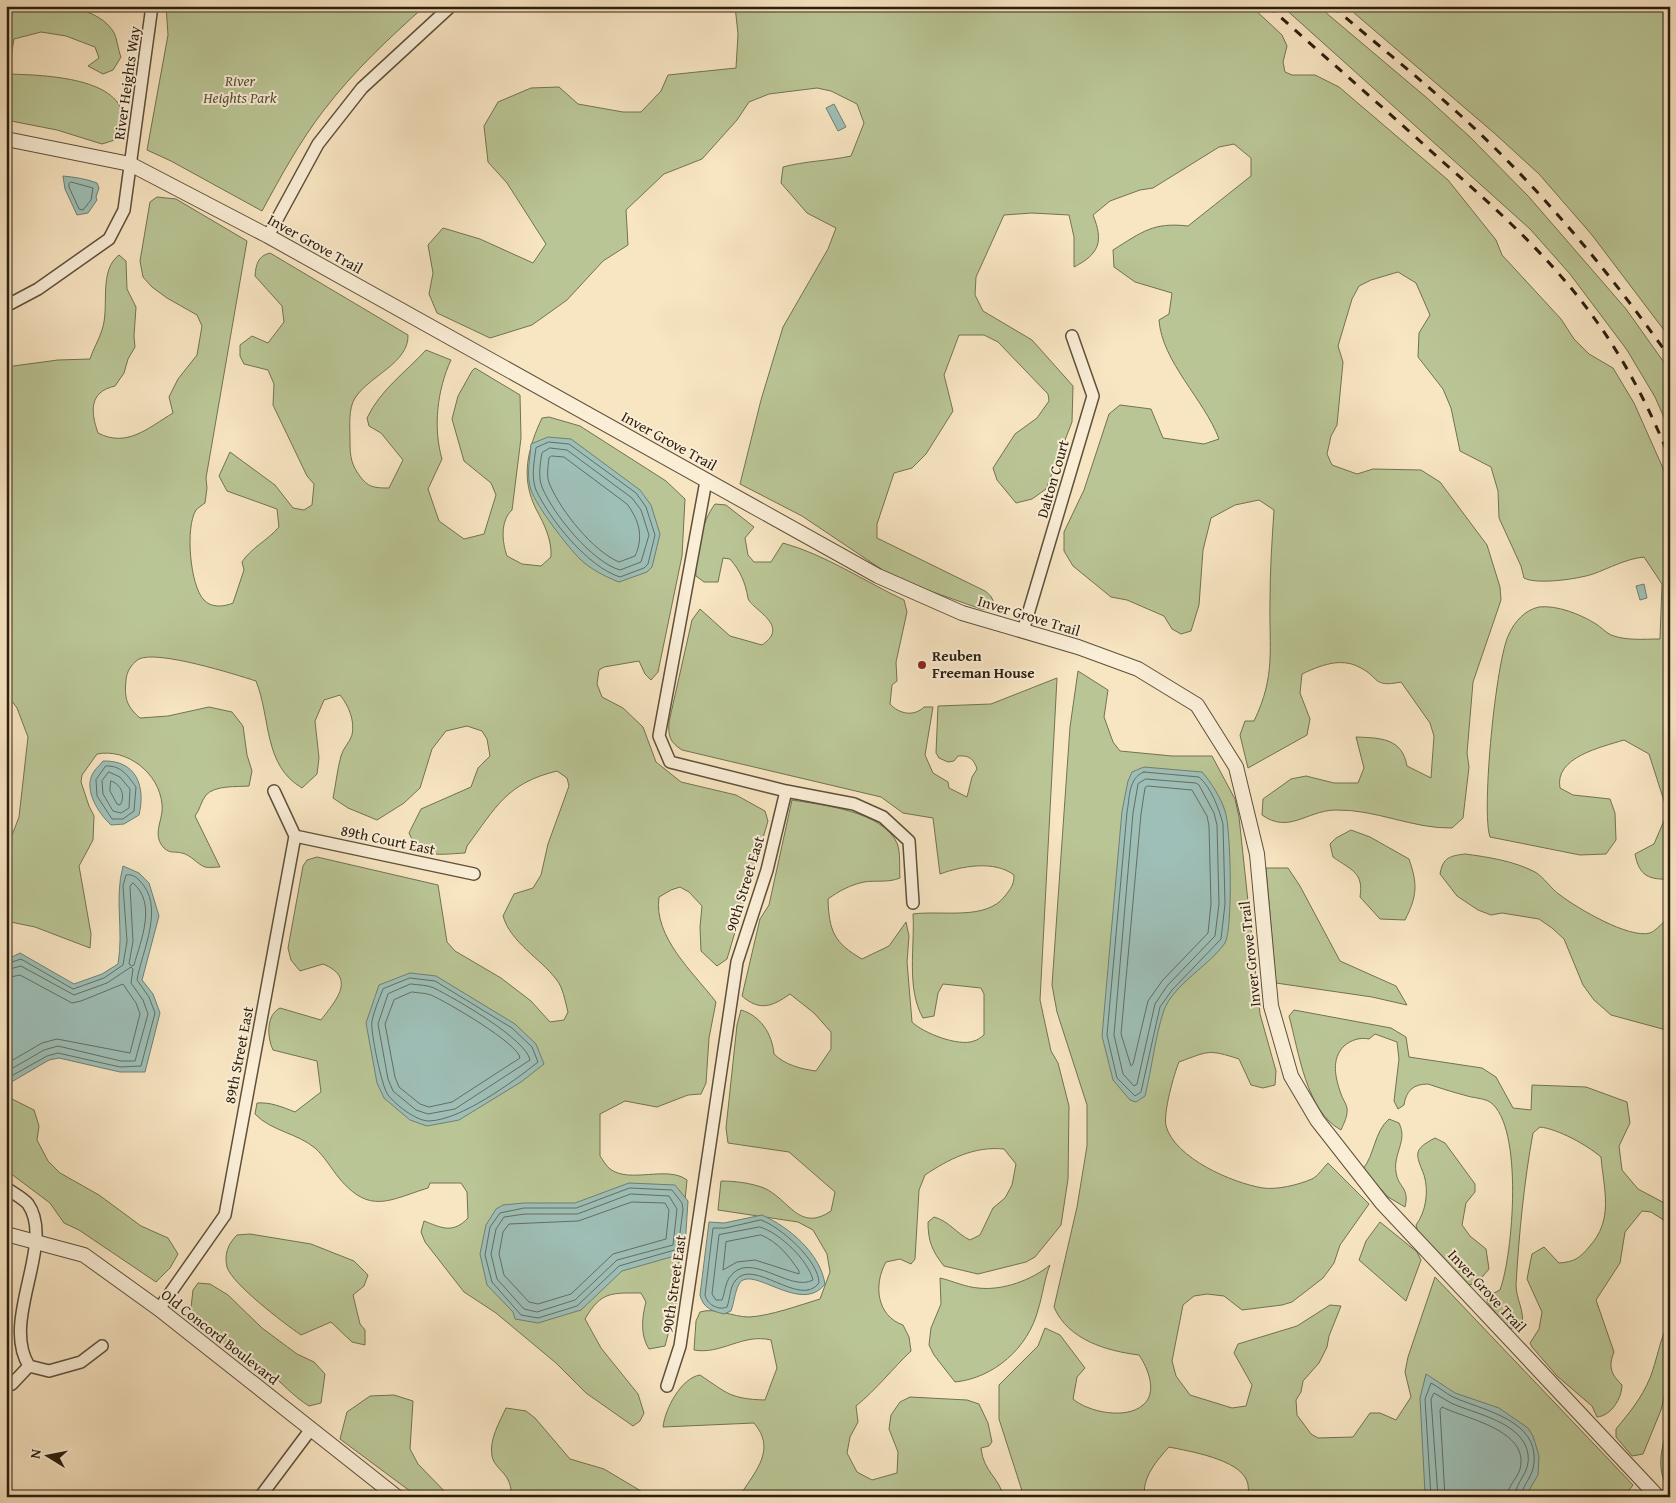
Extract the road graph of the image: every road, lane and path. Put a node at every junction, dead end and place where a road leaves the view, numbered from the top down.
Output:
1 (152, 6) edge
2 (452, 6) edge
3 (6, 139) edge
4 (130, 164) junction
5 (268, 236) junction
6 (6, 306) edge
7 (1072, 336) dead end
8 (706, 481) junction
9 (1024, 631) junction
10 (274, 791) dead end
11 (786, 792) junction
12 (295, 836) junction
13 (474, 874) dead end
14 (913, 903) dead end
15 (6, 1188) edge
16 (6, 1234) edge
17 (34, 1241) junction
18 (159, 1309) junction
19 (102, 1346) dead end
20 (29, 1366) junction
21 (6, 1386) edge
22 (667, 1386) dead end
23 (311, 1429) junction
24 (260, 1497) edge
25 (397, 1497) edge
26 (1658, 1497) edge

1 - 4 street, River Heights Way
2 - 5 street
3 - 4 street, Inver Grove Trail
4 - 5 street, Inver Grove Trail
4 - 6 street, River Heights Way
5 - 8 street, Inver Grove Trail
7 - 9 street, Dalton Court
8 - 9 street, Inver Grove Trail
8 - 11 street
9 - 26 street, Inver Grove Trail
10 - 12 street
11 - 14 street
11 - 22 street, 90th Street East
12 - 13 street, 89th Court East
12 - 18 street, 89th Street East
15 - 17 street
16 - 17 street, Old Concord Boulevard
17 - 18 street, Old Concord Boulevard
17 - 20 street
18 - 23 street, Old Concord Boulevard
19 - 20 street
20 - 21 street
23 - 24 street
23 - 25 street, Old Concord Boulevard

